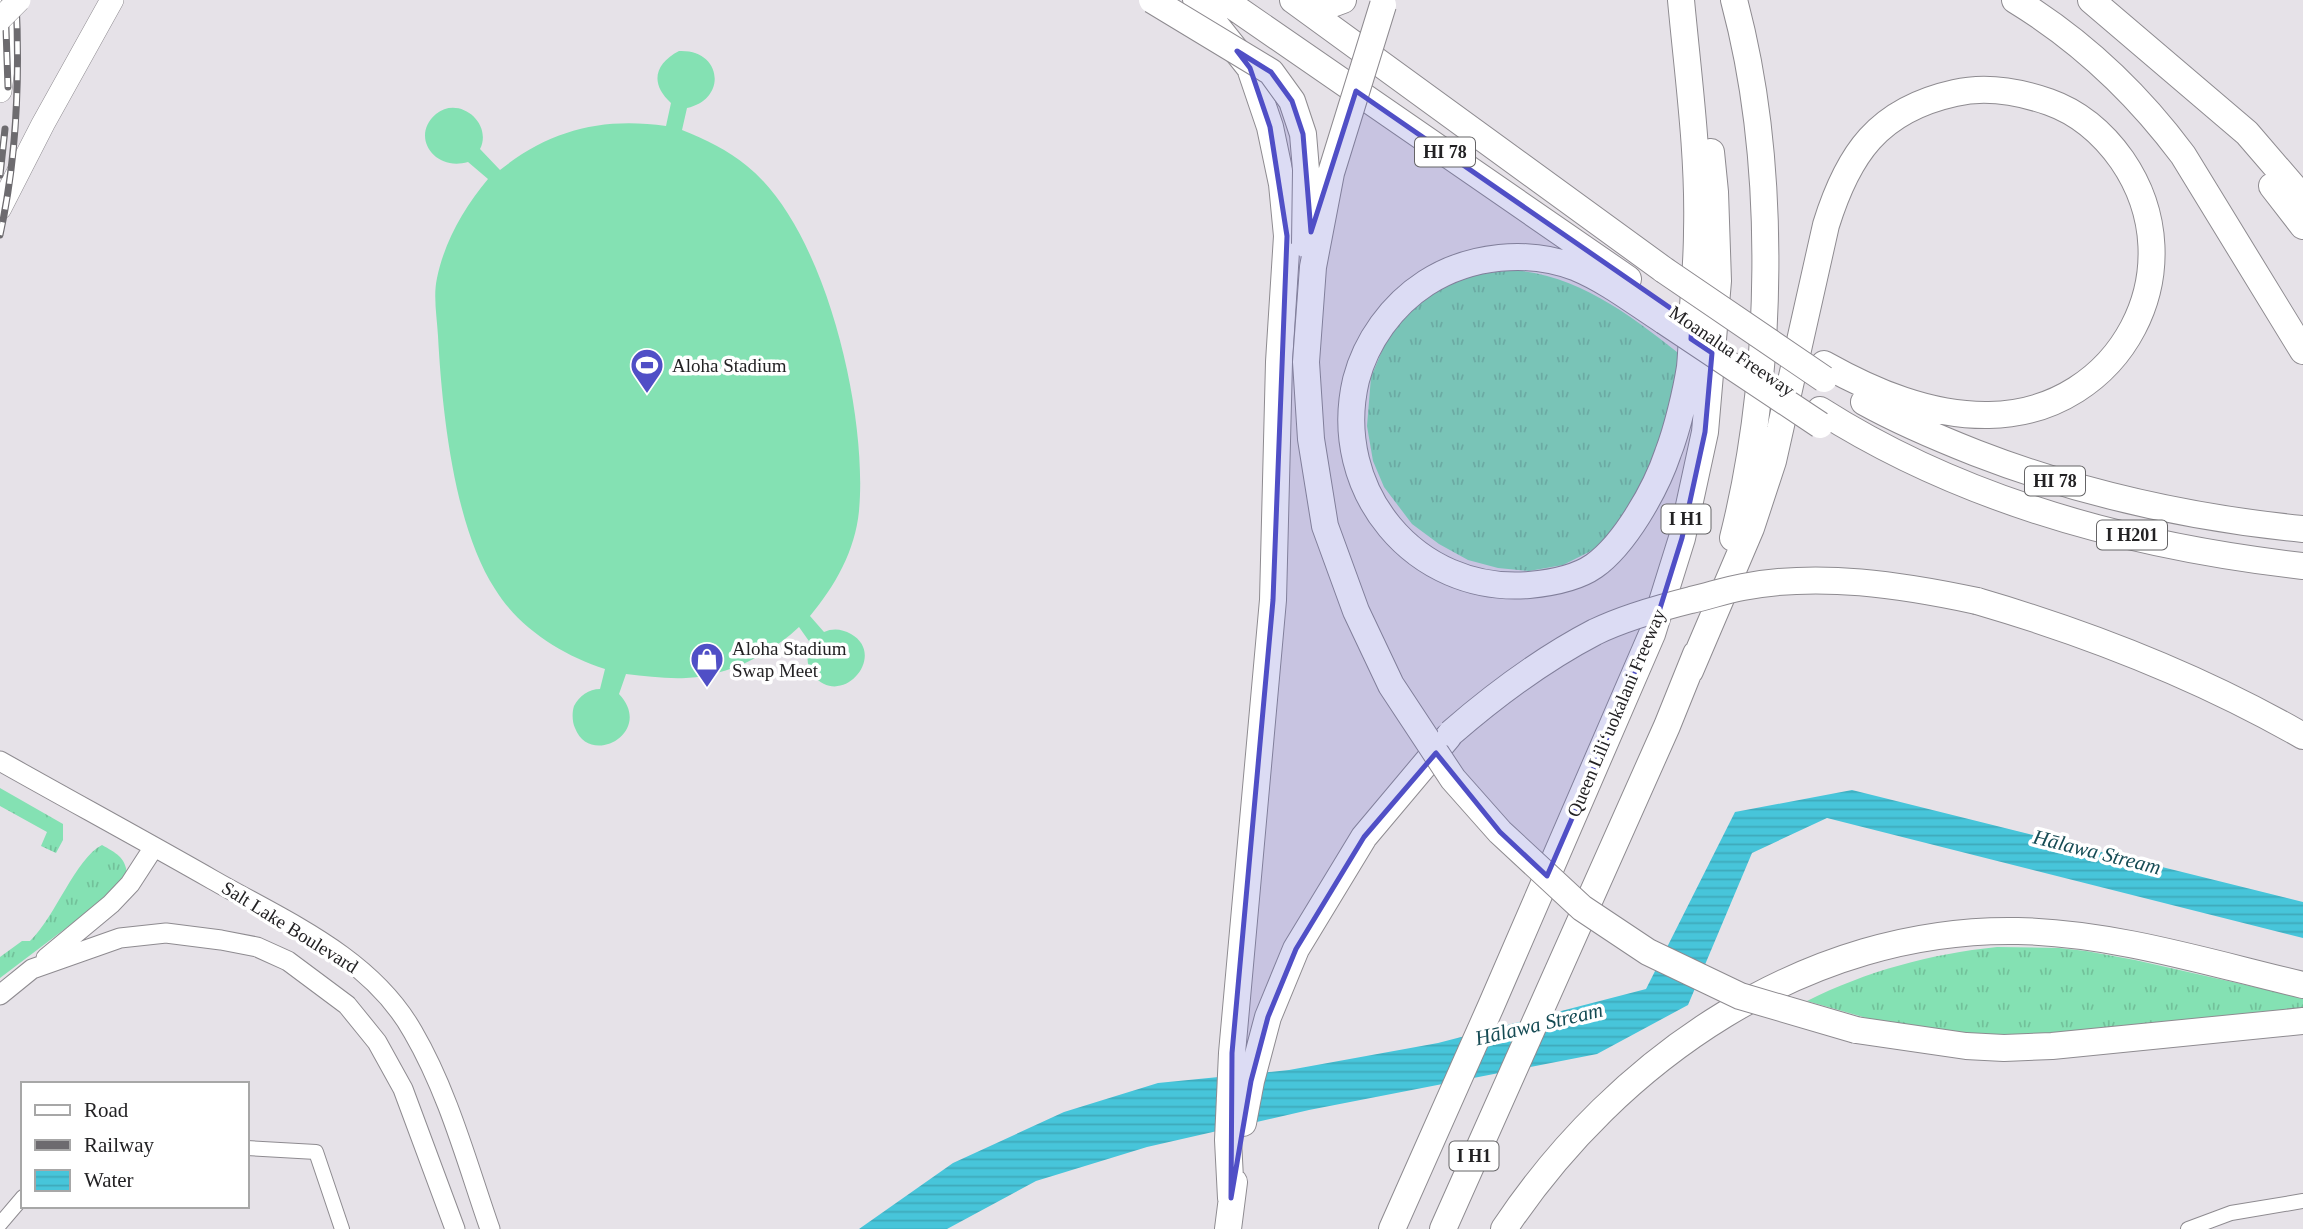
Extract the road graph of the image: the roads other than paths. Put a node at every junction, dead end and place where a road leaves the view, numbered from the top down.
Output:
1 (9, 0) edge
2 (19, 0) edge
3 (111, 0) edge
4 (1152, 0) edge
5 (1196, 0) edge
6 (1224, 0) edge
7 (1293, 0) edge
8 (1321, 0) edge
9 (1343, 0) edge
10 (1683, 0) edge
11 (1734, 0) edge
12 (2015, 0) edge
13 (2091, 0) edge
14 (1383, 2) edge
15 (0, 19) edge
16 (2143, 45) junction
17 (0, 91) edge
18 (2303, 198) edge
19 (0, 208) edge
20 (2303, 226) edge
21 (1665, 313) junction
22 (2303, 351) edge
23 (1306, 362) junction
24 (1824, 372) junction
25 (2303, 530) edge
26 (2303, 566) edge
27 (1690, 671) junction
28 (2303, 736) edge
29 (0, 761) edge
30 (154, 847) junction
31 (32, 969) junction
32 (2303, 985) edge
33 (0, 995) edge
34 (2303, 1021) edge
35 (1235, 1138) junction
36 (248, 1148) edge
37 (21, 1200) edge
38 (2303, 1201) edge
39 (0, 1224) edge
40 (342, 1229) edge
41 (455, 1229) edge
42 (490, 1229) edge
43 (1228, 1229) edge
44 (1392, 1229) edge
45 (1443, 1229) edge
46 (1504, 1229) edge
47 (2188, 1229) edge

1 - 17 main road
2 - 15 main road, bridge
3 - 19 main road
4 - 23 highway, bridge
5 - 35 highway
6 - 21 highway, Moanalua Freeway / HI 78
7 - 24 highway, HI 78
8 - 9 highway
10 - 21 highway
10 - 44 highway, Queen Liliʻuokalani Freeway / I H1
11 - 27 highway, I H1
12 - 22 highway
13 - 16 highway
14 - 23 highway, bridge
16 - 18 highway
16 - 20 highway
21 - 26 highway, I H201, bridge
23 - 34 highway, bridge
24 - 25 highway, Moanalua Freeway / HI 78
24 - 27 highway
27 - 45 highway, I H1
28 - 35 highway, bridge
29 - 30 main road, Salt Lake Boulevard
30 - 31 main road
30 - 42 main road, Salt Lake Boulevard
31 - 33 main road, Salt Lake Boulevard
31 - 41 main road, Salt Lake Boulevard
32 - 46 highway
35 - 43 highway
36 - 40 street
37 - 39 street
38 - 47 street

